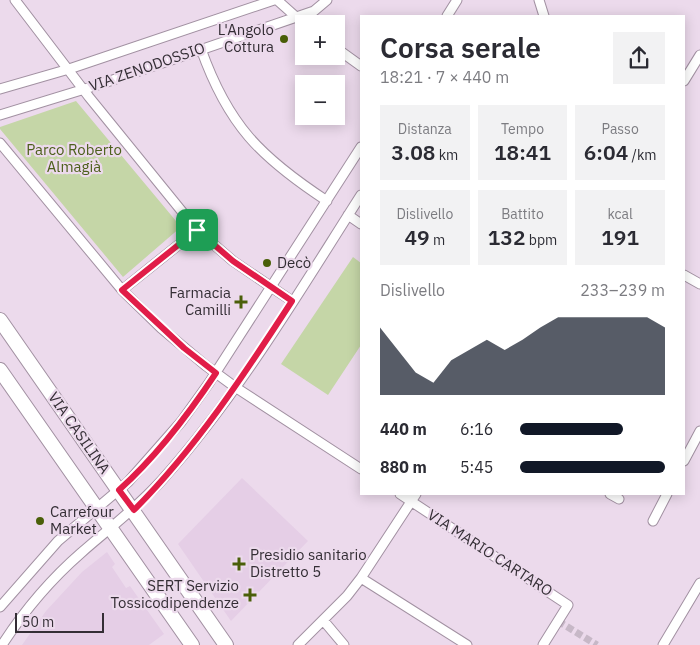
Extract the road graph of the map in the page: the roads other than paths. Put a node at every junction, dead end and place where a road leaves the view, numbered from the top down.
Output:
1 (16, 0) edge
2 (275, 0) edge
3 (327, 0) edge
4 (457, 0) edge
5 (538, 0) edge
6 (448, 15) edge
7 (544, 15) edge
8 (294, 17) junction
9 (201, 49) junction
10 (345, 54) edge
11 (700, 55) edge
12 (360, 65) edge
13 (69, 69) junction
14 (685, 80) edge
15 (0, 89) edge
16 (83, 89) junction
17 (0, 115) edge
18 (0, 143) edge
19 (360, 149) edge
20 (360, 197) edge
21 (327, 201) junction
22 (348, 216) junction
23 (360, 223) edge
24 (197, 230) junction
25 (685, 275) edge
26 (700, 284) edge
27 (270, 287) junction
28 (122, 290) junction
29 (292, 301) junction
30 (0, 320) edge
31 (0, 370) edge
32 (216, 373) junction
33 (236, 387) junction
34 (700, 431) edge
35 (685, 459) edge
36 (360, 468) edge
37 (119, 490) junction
38 (612, 495) edge
39 (666, 495) edge
40 (414, 498) edge
41 (619, 498) dead end
42 (96, 509) junction
43 (134, 510) junction
44 (653, 521) dead end
45 (111, 529) junction
46 (362, 578) junction
47 (700, 583) edge
48 (0, 607) edge
49 (323, 620) junction
50 (2, 645) edge
51 (192, 645) edge
52 (226, 645) edge
53 (298, 645) edge
54 (344, 645) edge
55 (467, 645) edge
56 (542, 645) edge
57 (662, 645) edge

1 - 13 street
2 - 8 street
2 - 13 street, VIA ZENODOSSIO
3 - 8 street, VIA ZENODOSSIO
4 - 6 street
5 - 7 street
8 - 9 street, VIA ZENODOSSIO
9 - 16 street, VIA ZENODOSSIO
9 - 21 street
10 - 12 street
11 - 14 street
13 - 15 street, VIA ZENODOSSIO
13 - 16 street
16 - 17 street, VIA ZENODOSSIO
16 - 24 street
18 - 28 street
19 - 21 street
20 - 22 street
21 - 27 street
22 - 23 street
22 - 29 street
24 - 27 street
24 - 28 street
25 - 26 street
27 - 29 street
27 - 32 street
28 - 32 street
29 - 33 street
30 - 37 main road, VIA CASILINA
31 - 42 main road, VIA CASILINA
32 - 33 street
32 - 37 street
33 - 36 street
33 - 43 street
34 - 35 street
37 - 42 street
37 - 43 main road, VIA CASILINA
38 - 41 street
39 - 44 street
40 - 46 street
40 - 56 street, VIA MARIO CARTARO
42 - 45 main road, VIA CASILINA
42 - 48 street
43 - 45 street
43 - 52 main road, VIA CASILINA
45 - 50 street
45 - 51 main road, VIA CASILINA
46 - 49 street
46 - 55 street
47 - 57 street
49 - 53 street
49 - 54 street

